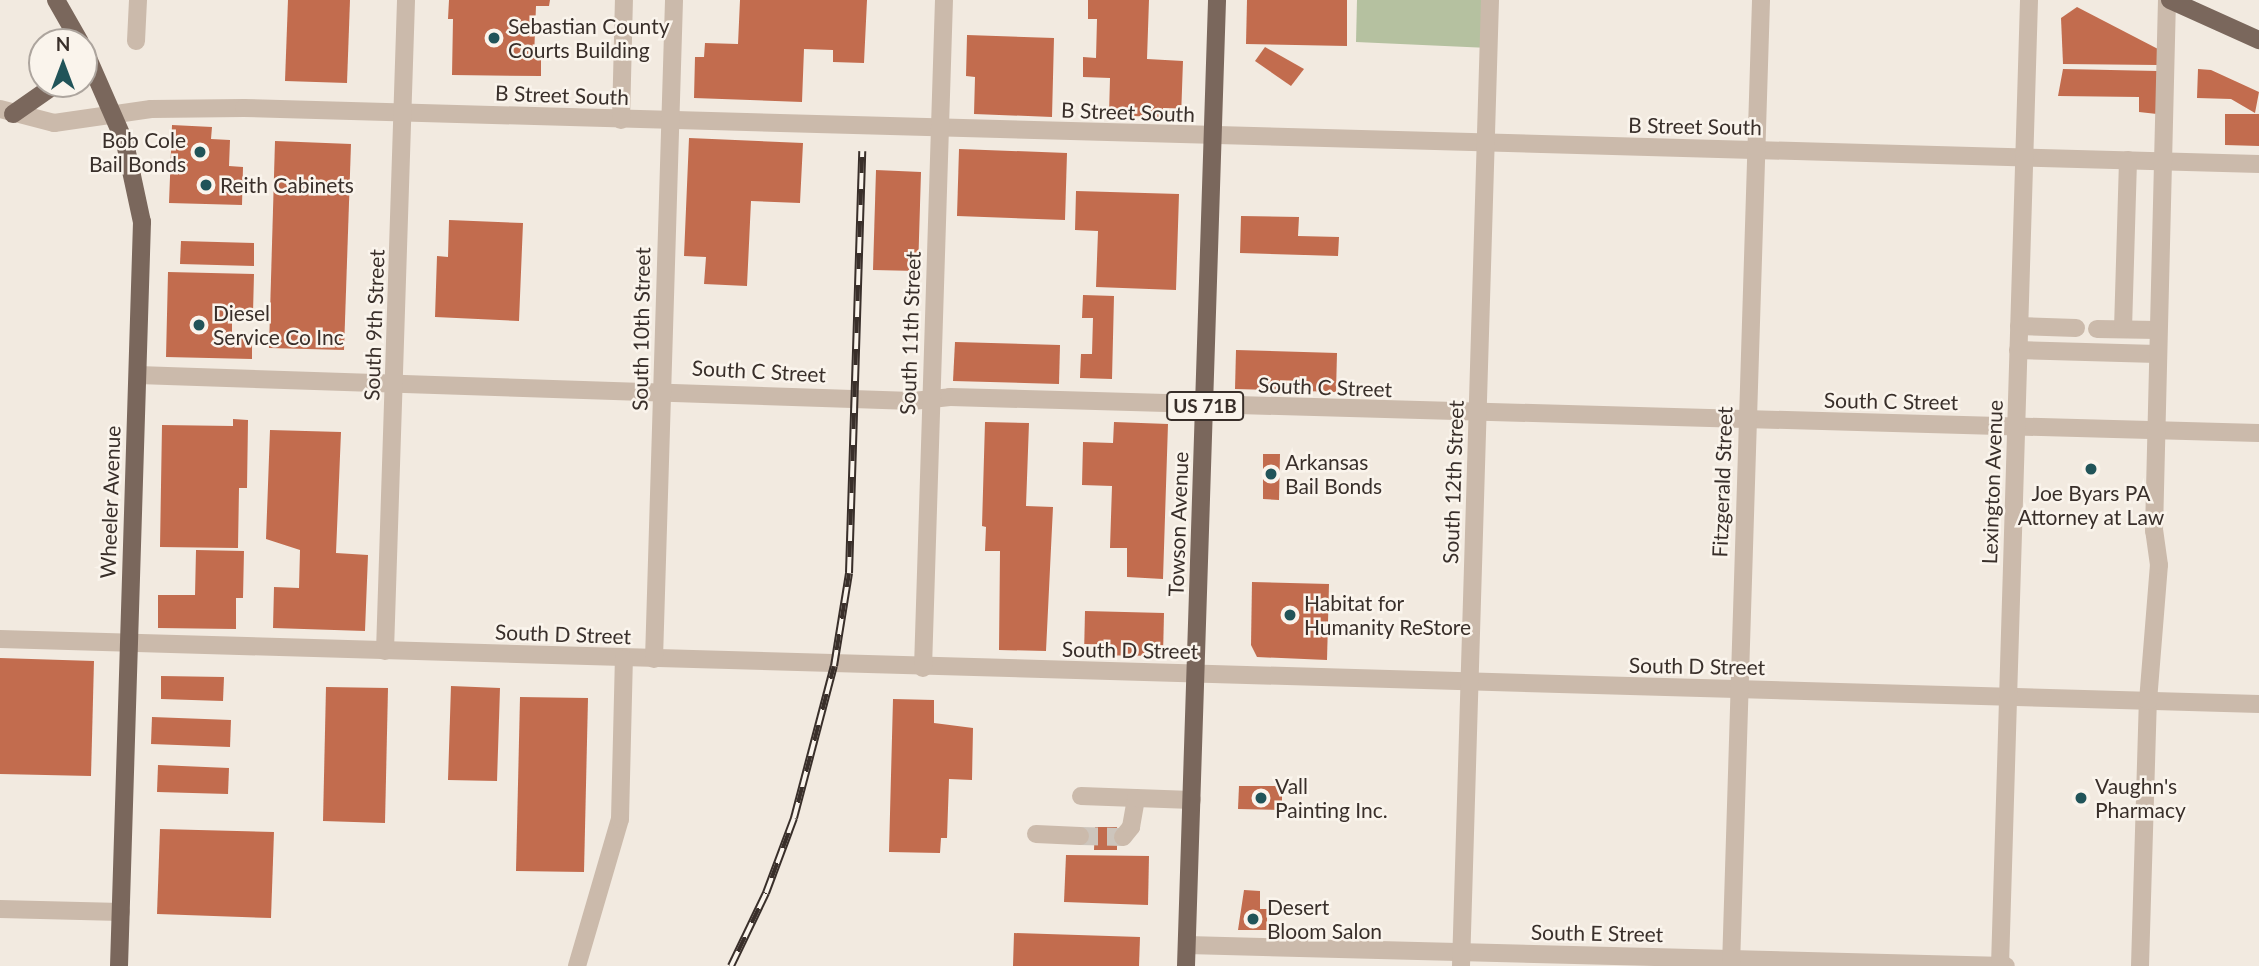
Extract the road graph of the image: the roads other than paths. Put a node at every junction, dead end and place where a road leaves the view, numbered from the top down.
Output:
1 (56, 0) edge
2 (138, 0) edge
3 (406, 0) edge
4 (624, 0) edge
5 (674, 0) edge
6 (944, 0) edge
7 (1217, 0) edge
8 (1490, 0) edge
9 (1761, 0) edge
10 (2029, 0) edge
11 (2168, 0) edge
12 (72, 28) edge
13 (2259, 40) edge
14 (136, 41) dead end
15 (98, 81) edge
16 (31, 98) edge
17 (7, 111) edge
18 (402, 114) junction
19 (114, 115) junction
20 (621, 120) junction
21 (670, 121) junction
22 (940, 130) junction
23 (1213, 137) junction
24 (1486, 144) junction
25 (1756, 150) junction
26 (2024, 157) junction
27 (2128, 160) junction
28 (2161, 161) junction
29 (2259, 164) edge
30 (2019, 326) junction
31 (2076, 328) dead end
32 (2097, 329) dead end
33 (2123, 329) junction
34 (2158, 330) junction
35 (2018, 351) junction
36 (2157, 354) junction
37 (138, 375) junction
38 (395, 382) junction
39 (663, 390) junction
40 (930, 399) junction
41 (1205, 406) junction
42 (1477, 413) junction
43 (1747, 420) junction
44 (2016, 427) junction
45 (2156, 430) junction
46 (2259, 433) edge
47 (0, 639) edge
48 (128, 642) junction
49 (385, 651) junction
50 (624, 659) junction
51 (654, 659) junction
52 (923, 667) junction
53 (1196, 674) junction
54 (1469, 683) junction
55 (1739, 690) junction
56 (2008, 696) junction
57 (2148, 701) junction
58 (2259, 704) edge
59 (1081, 796) dead end
60 (1136, 798) junction
61 (1192, 800) junction
62 (1036, 834) dead end
63 (1080, 836) tunnel mouth
64 (1123, 837) dead end
65 (0, 909) edge
66 (121, 912) junction
67 (1187, 945) junction
68 (1326, 957) edge
69 (1461, 959) edge
70 (1731, 962) edge
71 (119, 966) edge
72 (577, 966) edge
73 (1186, 966) edge
74 (2000, 966) edge
75 (2006, 966) edge
76 (2140, 966) edge

1 - 12 main road, Wheeler Avenue
2 - 14 street
3 - 18 street, South 9th Street
4 - 20 street
5 - 21 street, South 10th Street
6 - 22 street, South 11th Street
7 - 23 main road, Towson Avenue / US 71B
8 - 24 street, South 12th Street
9 - 25 street, Fitzgerald Street
10 - 26 street, Lexington Avenue
11 - 13 main road
11 - 28 street
15 - 19 main road, Wheeler Avenue
16 - 17 main road
17 - 19 street, B Street South
18 - 19 street, B Street South
18 - 20 street, B Street South
18 - 38 street, South 9th Street
19 - 37 main road, Wheeler Avenue
20 - 21 street, B Street South
21 - 22 street, B Street South
21 - 39 street, South 10th Street
22 - 23 street, B Street South
22 - 40 street, South 11th Street
23 - 24 street, B Street South
23 - 41 main road, Towson Avenue / US 71B
24 - 25 street, B Street South
24 - 42 street, South 12th Street
25 - 26 street, B Street South
25 - 43 street, Fitzgerald Street
26 - 27 street, B Street South
26 - 30 street, Lexington Avenue
27 - 28 street, B Street South
27 - 33 street
28 - 29 street, B Street South
28 - 34 street
30 - 31 street
30 - 35 street, Lexington Avenue
32 - 33 street
33 - 34 street
34 - 36 street
35 - 36 street
35 - 44 street, Lexington Avenue
36 - 45 street
37 - 38 street, South C Street
37 - 48 main road, Wheeler Avenue
38 - 39 street, South C Street
38 - 49 street, South 9th Street
39 - 40 street, South C Street
39 - 51 street, South 10th Street
40 - 41 street, South C Street
40 - 52 street, South 11th Street
41 - 42 street, South C Street
41 - 53 main road, Towson Avenue / US 71B
42 - 43 street, South C Street
42 - 54 street, South 12th Street
43 - 44 street, South C Street
43 - 55 street, Fitzgerald Street
44 - 45 street, South C Street
44 - 56 street, Lexington Avenue
45 - 46 street, South C Street
45 - 57 street
47 - 48 street, South D Street
48 - 49 street, South D Street
48 - 66 main road, Wheeler Avenue
49 - 50 street, South D Street
50 - 51 street, South D Street
50 - 72 street
51 - 52 street, South D Street
52 - 53 street, South D Street
53 - 54 street, South D Street
53 - 61 main road, Towson Avenue / US 71B
54 - 55 street, South D Street
54 - 69 street, South 12th Street
55 - 56 street, South D Street
55 - 70 street, Fitzgerald Street
56 - 57 street, South D Street
56 - 74 street, Lexington Avenue
57 - 58 street, South D Street
57 - 76 street
59 - 60 street
60 - 61 street
60 - 64 street
61 - 67 main road, Towson Avenue / US 71B
62 - 63 street
65 - 66 street
66 - 71 main road, Wheeler Avenue
67 - 68 street, South E Street
67 - 73 main road, Towson Avenue / US 71B
68 - 69 street, South E Street
69 - 70 street, South E Street
70 - 74 street, South E Street
74 - 75 street, South E Street

